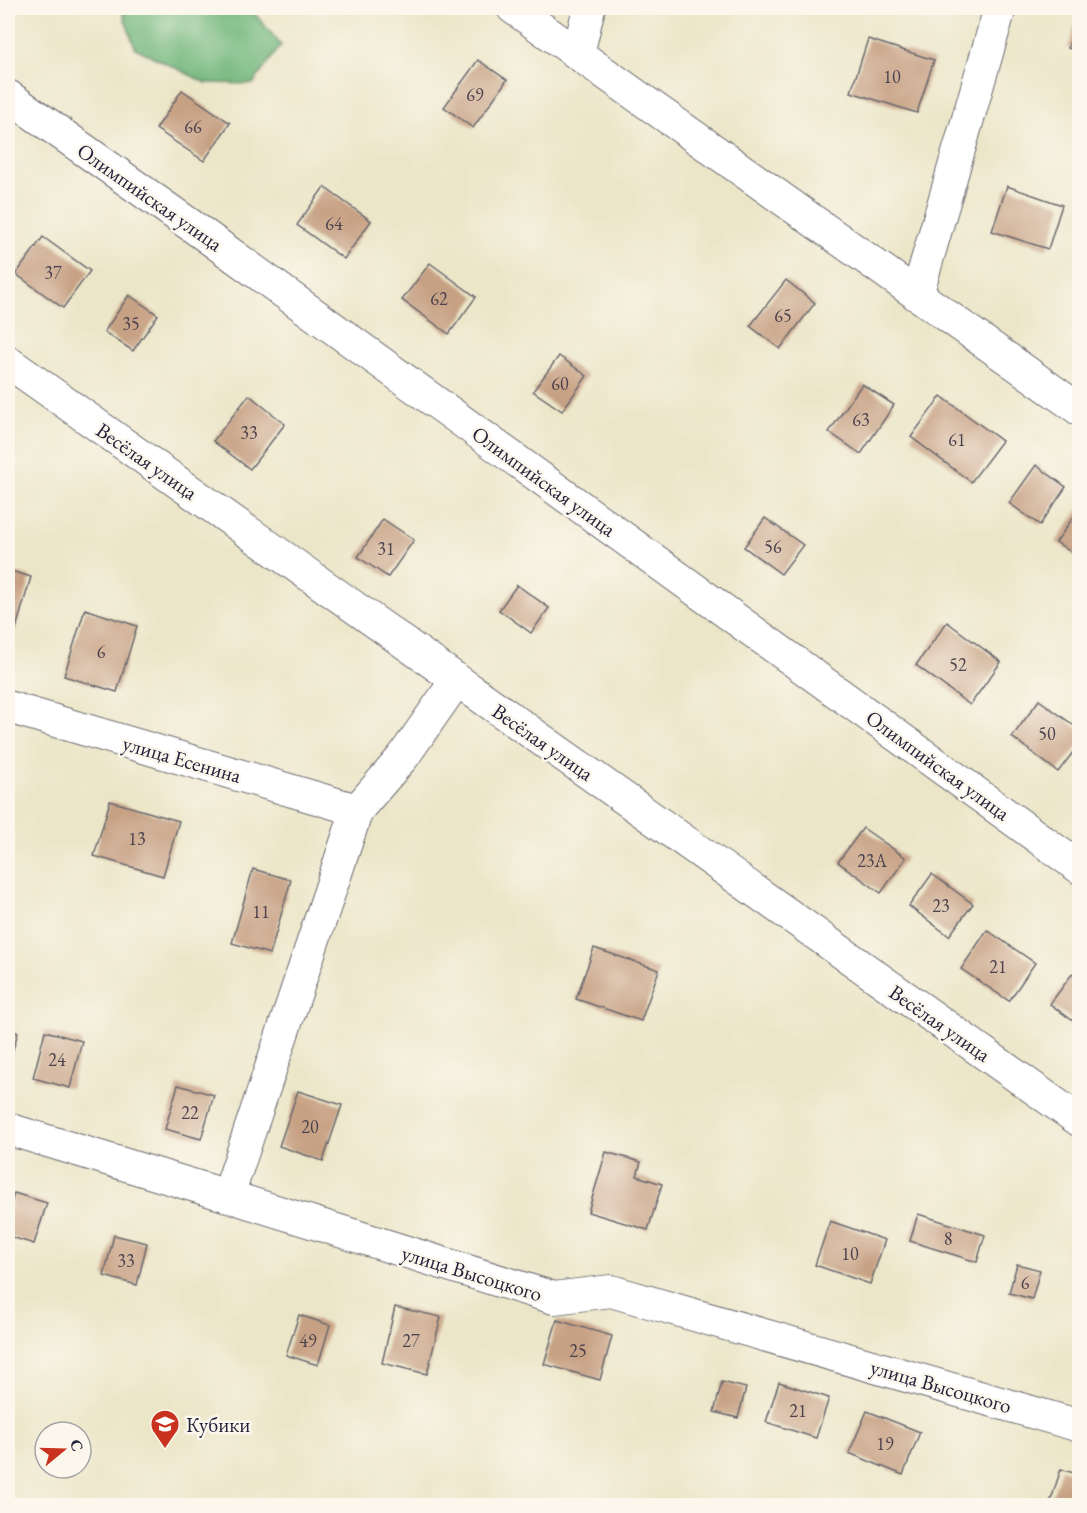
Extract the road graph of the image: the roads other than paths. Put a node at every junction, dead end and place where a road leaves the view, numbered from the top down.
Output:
1 (513, 8) edge
2 (589, 8) edge
3 (1000, 8) edge
4 (578, 54) junction
5 (8, 96) edge
6 (917, 295) junction
7 (8, 362) edge
8 (1080, 410) edge
9 (456, 681) junction
10 (8, 707) edge
11 (357, 810) junction
12 (1080, 868) edge
13 (1080, 1121) edge
14 (8, 1129) edge
15 (228, 1196) junction
16 (1080, 1426) edge

1 - 4 street
2 - 4 street
3 - 6 street
4 - 6 street
5 - 12 street, Олимпийская улица
6 - 8 street
7 - 9 street, Весёлая улица
9 - 11 street
9 - 13 street, Весёлая улица
10 - 11 street, улица Есенина
11 - 15 street
14 - 15 street, улица Высоцкого
15 - 16 street, улица Высоцкого

